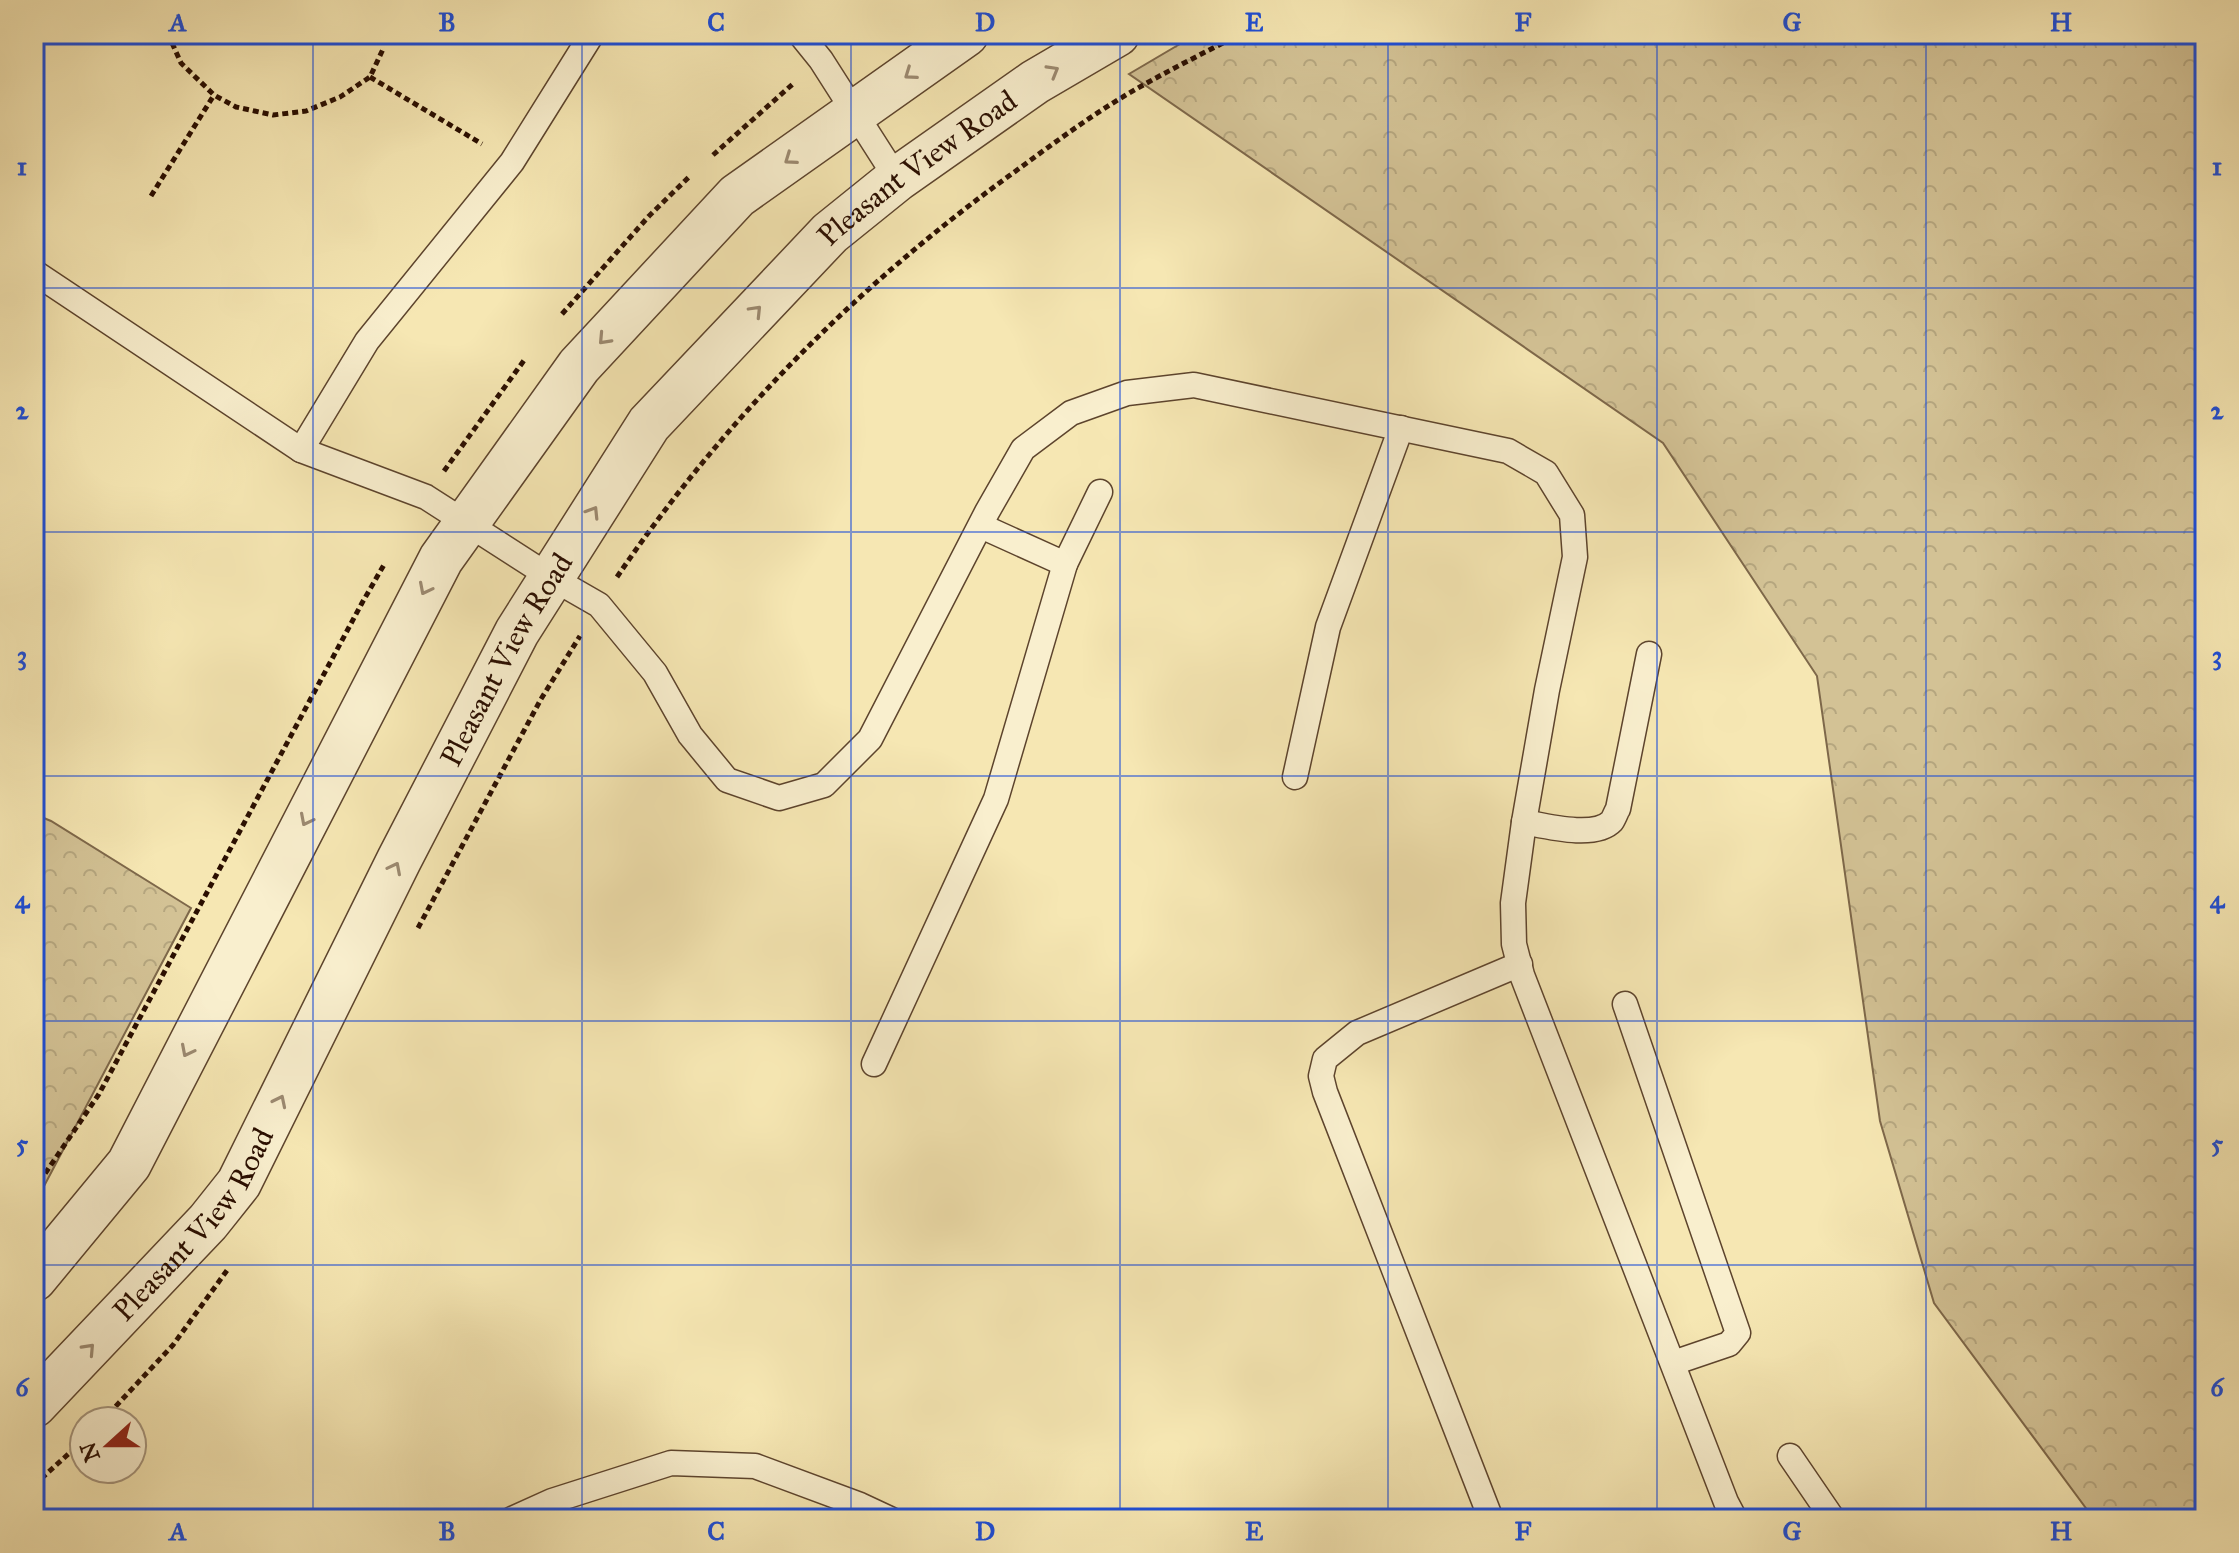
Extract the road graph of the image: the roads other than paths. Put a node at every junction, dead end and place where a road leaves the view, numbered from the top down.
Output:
1 (592, 34) edge
2 (800, 34) edge
3 (966, 34) edge
4 (1117, 34) edge
5 (853, 114) junction
6 (897, 179) junction
7 (34, 272) edge
8 (1401, 428) junction
9 (301, 450) junction
10 (1100, 492) dead end
11 (466, 523) junction
12 (981, 526) junction
13 (1065, 564) junction
14 (552, 578) junction
15 (1649, 654) dead end
16 (1295, 777) dead end
17 (1524, 822) junction
18 (1520, 964) junction
19 (1625, 1004) dead end
20 (874, 1064) dead end
21 (34, 1279) edge
22 (1673, 1363) junction
23 (34, 1405) edge
24 (1790, 1456) dead end
25 (512, 1519) edge
26 (890, 1519) edge
27 (1491, 1519) edge
28 (1735, 1519) edge
29 (1833, 1519) edge

1 - 9 lane
2 - 5 lane
3 -> 5 street
6 -> 4 street, Pleasant View Road
5 - 6 lane
5 -> 11 street
14 -> 6 street, Pleasant View Road
7 - 9 lane
8 - 12 lane
8 - 16 lane
8 - 17 lane
9 - 11 lane
10 - 13 lane
11 - 14 lane
11 -> 21 street
12 - 13 lane
12 - 14 lane
13 - 20 lane
23 -> 14 street, Pleasant View Road
15 - 17 lane
17 - 18 lane
18 - 22 lane
18 - 27 lane
19 - 22 lane
22 - 28 lane
24 - 29 lane
25 - 26 lane

